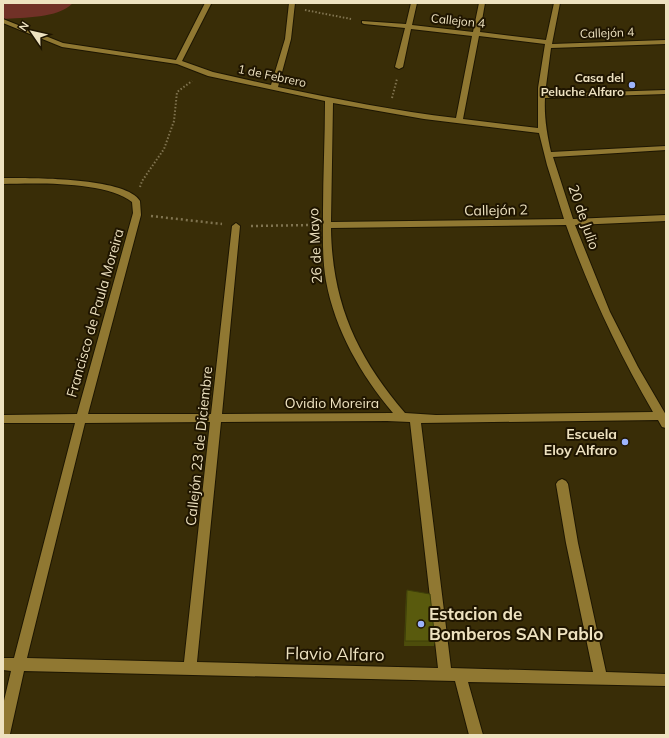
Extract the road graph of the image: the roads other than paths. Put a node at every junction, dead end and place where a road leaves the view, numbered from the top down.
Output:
1 (414, 3) edge
2 (482, 3) edge
3 (557, 3) edge
4 (208, 4) dead end
5 (291, 6) edge
6 (3, 21) edge
7 (364, 22) road end
8 (409, 26) junction
9 (476, 34) junction
10 (666, 42) edge
11 (548, 44) junction
12 (178, 62) junction
13 (399, 67) road end
14 (274, 88) junction
15 (666, 92) edge
16 (541, 96) junction
17 (329, 100) junction
18 (459, 121) junction
19 (543, 130) junction
20 (666, 148) edge
21 (548, 155) junction
22 (3, 181) edge
23 (666, 218) edge
24 (569, 222) junction
25 (327, 224) junction
26 (236, 226) road end
27 (216, 418) junction
28 (403, 418) junction
29 (415, 418) junction
30 (3, 419) edge
31 (80, 419) junction
32 (663, 420) edge
33 (562, 484) dead end
34 (3, 664) edge
35 (18, 665) junction
36 (190, 669) junction
37 (445, 675) junction
38 (460, 675) junction
39 (601, 679) junction
40 (666, 680) edge
41 (3, 734) edge
42 (471, 735) edge
43 (476, 735) edge

1 - 8 street
2 - 9 street
3 - 11 street, 20 de Julio
4 - 12 street
5 - 14 street
6 - 12 street, 1 de Febrero
7 - 8 street, Callejon 4
8 - 9 street, Callejon 4
8 - 13 street
9 - 11 street, Callejon 4
9 - 18 street
10 - 11 street, Callejón 4
11 - 16 street, 20 de Julio
12 - 14 street, 1 de Febrero
14 - 17 street, 1 de Febrero
15 - 16 street
16 - 19 street, 20 de Julio
17 - 18 street, 1 de Febrero
17 - 25 street, 26 de Mayo
18 - 19 street, 1 de Febrero
19 - 21 street, 20 de Julio
20 - 21 street
21 - 24 street, 20 de Julio
22 - 31 street, Francisco de Paula Moreira
23 - 24 street, Callejón 2
24 - 25 street, Callejón 2
24 - 32 street, 20 de Julio
25 - 28 street, 26 de Mayo
26 - 27 street, Callejón 23 de Diciembre
27 - 28 street, Ovidio Moreira
27 - 31 street, Ovidio Moreira
27 - 36 street, Callejón 23 de Diciembre
28 - 29 street, Ovidio Moreira
29 - 32 street, Ovidio Moreira
29 - 37 street
30 - 31 street, Ovidio Moreira
31 - 35 street, Francisco de Paula Moreira
33 - 39 street
34 - 35 street, Flavio Alfaro
35 - 36 street, Flavio Alfaro
35 - 41 street, Francisco de Paula Moreira
36 - 37 street, Flavio Alfaro
37 - 38 street, Flavio Alfaro
38 - 39 street, Flavio Alfaro
38 - 42 street
38 - 43 street
39 - 40 street, Flavio Alfaro

